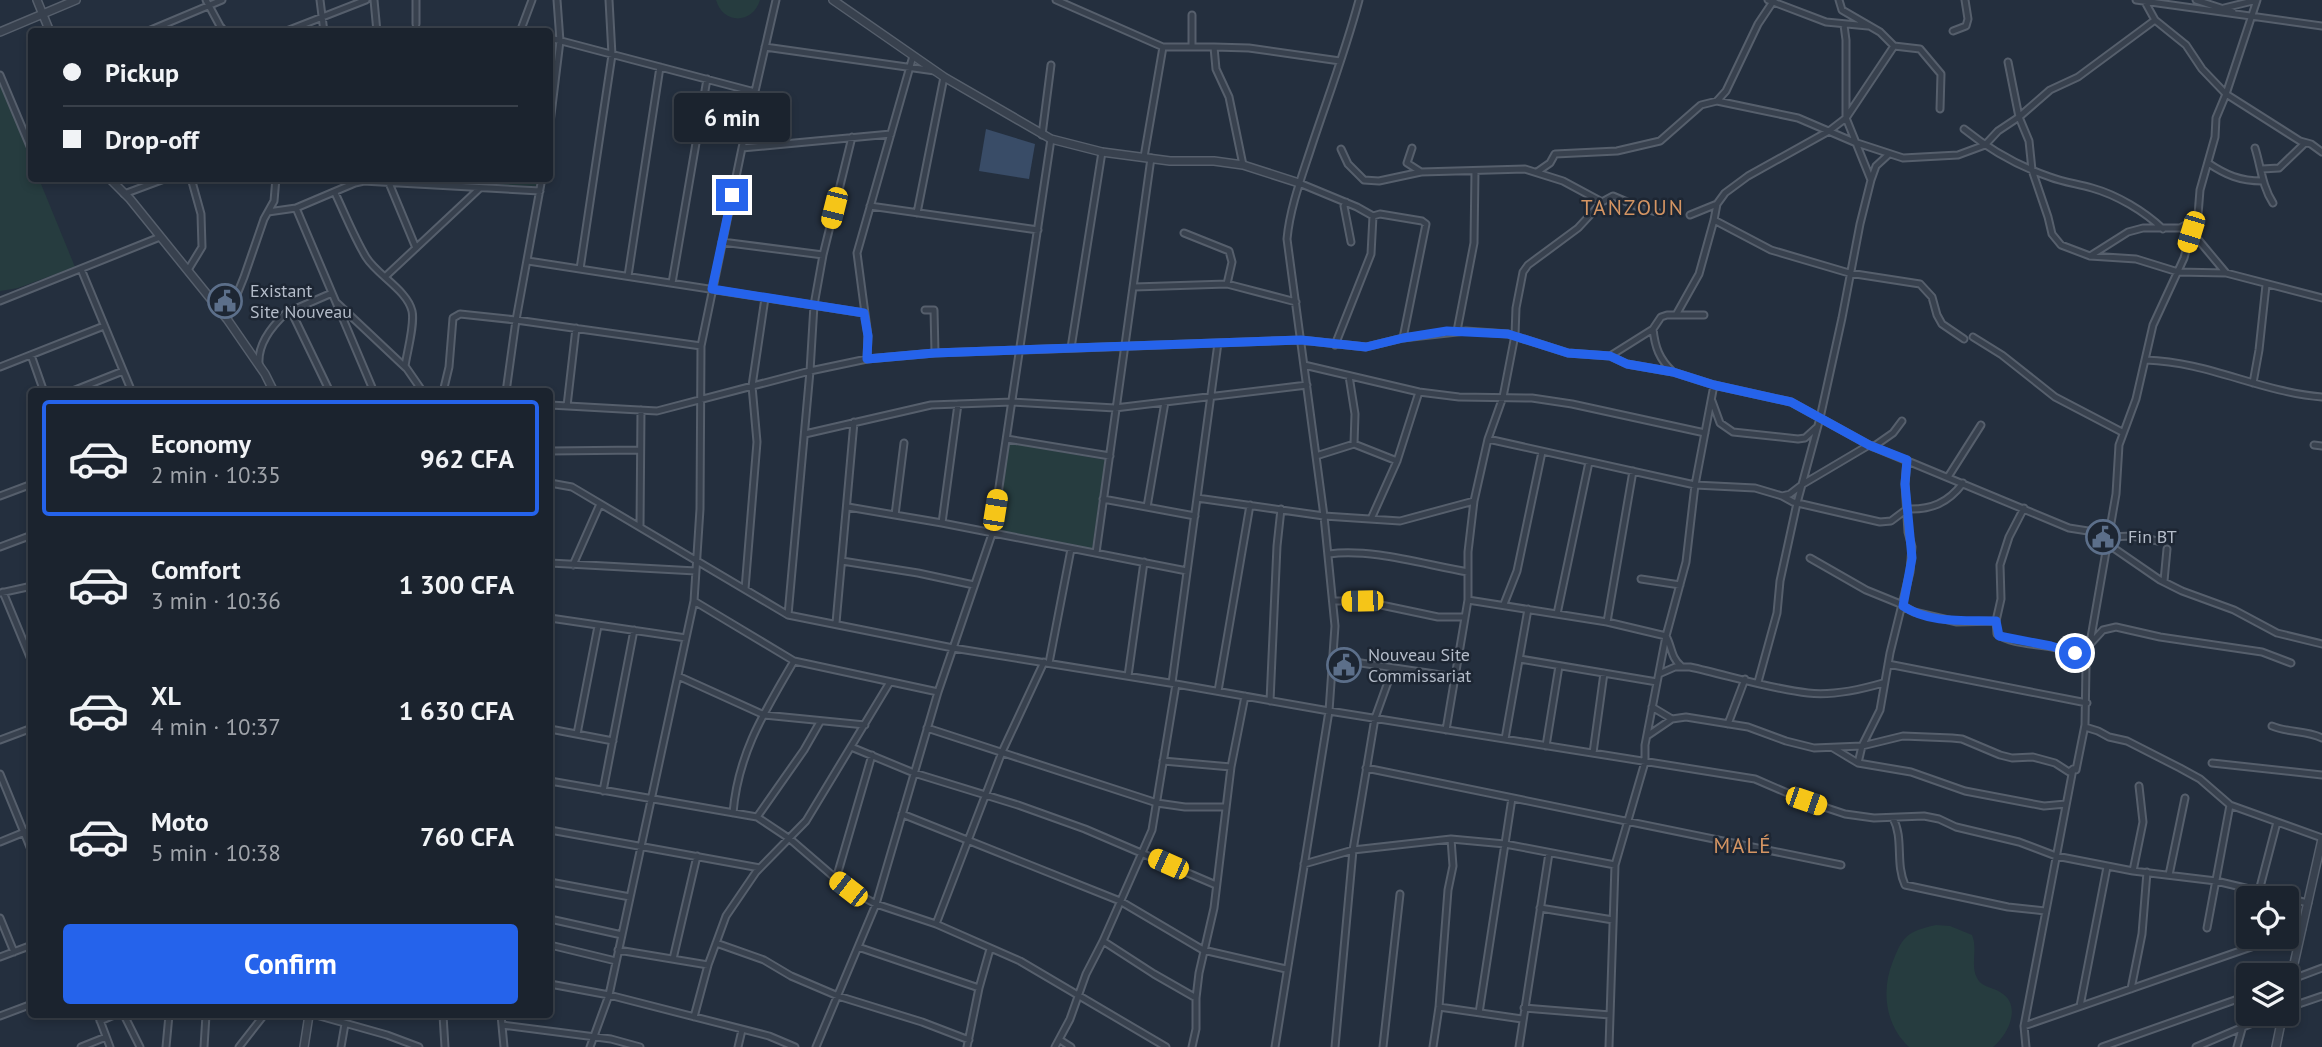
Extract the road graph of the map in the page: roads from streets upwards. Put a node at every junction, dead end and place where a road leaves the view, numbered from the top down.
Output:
1 (37, 0) edge
2 (75, 0) edge
3 (222, 0) edge
4 (320, 0) edge
5 (366, 0) edge
6 (416, 0) edge
7 (532, 0) edge
8 (556, 0) edge
9 (609, 0) edge
10 (776, 0) edge
11 (833, 0) edge
12 (1056, 0) edge
13 (1358, 0) edge
14 (1772, 0) edge
15 (1839, 0) edge
16 (1965, 0) edge
17 (2136, 0) edge
18 (2196, 0) edge
19 (2257, 0) edge
20 (2145, 1) edge
21 (207, 2) edge
22 (374, 3) edge
23 (2224, 8) junction
24 (2237, 14) junction
25 (43, 15) junction
26 (1192, 15) dead end
27 (2251, 15) junction
28 (323, 17) junction
29 (2155, 20) junction
30 (416, 24) dead end
31 (1844, 25) junction
32 (2322, 26) edge
33 (1871, 27) junction
34 (48, 28) edge
35 (154, 28) edge
36 (223, 28) edge
37 (294, 28) edge
38 (324, 28) edge
39 (377, 28) edge
40 (522, 28) edge
41 (1953, 31) dead end
42 (0, 32) edge
43 (553, 39) edge
44 (560, 41) junction
45 (1192, 46) junction
46 (1895, 46) junction
47 (765, 47) junction
48 (1163, 47) junction
49 (1214, 47) junction
50 (612, 55) junction
51 (913, 56) junction
52 (1340, 61) junction
53 (2008, 62) dead end
54 (1051, 65) dead end
55 (660, 67) junction
56 (909, 68) junction
57 (935, 71) junction
58 (0, 75) edge
59 (944, 77) junction
60 (707, 79) junction
61 (755, 92) junction
62 (2226, 93) junction
63 (553, 98) edge
64 (1717, 101) junction
65 (1940, 109) dead end
66 (2019, 117) junction
67 (1846, 118) junction
68 (1965, 129) dead end
69 (1829, 131) junction
70 (891, 134) junction
71 (1042, 135) junction
72 (852, 137) junction
73 (1051, 139) junction
74 (28, 142) edge
75 (1854, 142) junction
76 (2305, 143) junction
77 (1985, 145) junction
78 (742, 148) junction
79 (1412, 148) dead end
80 (2255, 148) dead end
81 (1341, 149) dead end
82 (1102, 152) junction
83 (2322, 152) edge
84 (1888, 155) junction
85 (1148, 158) junction
86 (2208, 163) junction
87 (1243, 165) junction
88 (2262, 169) junction
89 (2032, 170) junction
90 (1475, 171) junction
91 (1421, 172) junction
92 (1537, 172) junction
93 (1871, 180) junction
94 (2262, 181) junction
95 (112, 182) edge
96 (156, 182) edge
97 (192, 182) edge
98 (276, 182) edge
99 (342, 182) edge
100 (360, 182) edge
101 (381, 182) edge
102 (541, 182) edge
103 (389, 183) junction
104 (1299, 183) junction
105 (345, 187) junction
106 (480, 188) junction
107 (540, 191) junction
108 (335, 193) junction
109 (123, 194) junction
110 (1346, 202) junction
111 (1602, 202) junction
112 (2273, 203) dead end
113 (1717, 204) junction
114 (870, 206) junction
115 (296, 208) junction
116 (268, 212) junction
117 (917, 212) junction
118 (1660, 213) dead end
119 (1690, 215) dead end
120 (1373, 216) junction
121 (1714, 220) junction
122 (2188, 225) junction
123 (1038, 230) junction
124 (2164, 230) junction
125 (2191, 232) junction
126 (1184, 233) dead end
127 (160, 237) junction
128 (722, 242) junction
129 (1351, 242) dead end
130 (416, 248) junction
131 (823, 255) junction
132 (2090, 256) junction
133 (528, 261) junction
134 (80, 269) junction
135 (580, 269) junction
136 (188, 271) junction
137 (2178, 272) junction
138 (1849, 273) junction
139 (2227, 273) junction
140 (386, 276) junction
141 (628, 276) junction
142 (672, 283) junction
143 (1227, 285) junction
144 (2266, 285) junction
145 (1134, 287) junction
146 (712, 289) junction
147 (331, 293) junction
148 (765, 298) junction
149 (2322, 298) edge
150 (0, 301) edge
151 (335, 301) junction
152 (1296, 302) junction
153 (814, 305) junction
154 (925, 310) dead end
155 (290, 311) junction
156 (864, 313) junction
157 (1676, 314) junction
158 (1704, 315) dead end
159 (227, 318) junction
160 (516, 320) junction
161 (104, 326) junction
162 (576, 328) junction
163 (1653, 329) junction
164 (1457, 331) junction
165 (1515, 335) junction
166 (1973, 337) dead end
167 (1403, 338) junction
168 (1964, 339) dead end
169 (1301, 340) junction
170 (1218, 343) junction
171 (1335, 345) junction
172 (701, 346) junction
173 (1125, 346) junction
174 (1071, 348) junction
175 (1019, 350) junction
176 (934, 353) junction
177 (31, 355) junction
178 (1610, 356) junction
179 (867, 359) junction
180 (2146, 360) junction
181 (259, 365) junction
182 (1304, 365) junction
183 (0, 367) edge
184 (406, 368) junction
185 (123, 371) junction
186 (810, 371) junction
187 (1673, 372) junction
188 (1349, 376) junction
189 (2253, 383) junction
190 (1307, 385) junction
191 (1714, 385) junction
192 (752, 386) junction
193 (43, 388) edge
194 (87, 388) edge
195 (130, 388) edge
196 (272, 388) edge
197 (328, 388) edge
198 (372, 388) edge
199 (420, 388) edge
200 (444, 388) edge
201 (507, 388) edge
202 (1419, 392) junction
203 (1210, 397) junction
204 (1503, 397) junction
205 (2322, 397) edge
206 (1712, 398) junction
207 (702, 399) junction
208 (1012, 402) junction
209 (1165, 402) junction
210 (958, 404) junction
211 (553, 405) edge
212 (567, 406) junction
213 (1115, 408) junction
214 (641, 410) junction
215 (1821, 418) junction
216 (1902, 421) dead end
217 (855, 422) junction
218 (1981, 425) dead end
219 (1818, 426) junction
220 (2122, 432) junction
221 (1705, 433) junction
222 (805, 434) junction
223 (1007, 439) junction
224 (1488, 439) junction
225 (904, 443) dead end
226 (1354, 444) junction
227 (2314, 444) dead end
228 (1871, 446) junction
229 (2322, 446) edge
230 (640, 450) junction
231 (553, 451) edge
232 (1542, 452) junction
233 (1110, 456) junction
234 (1316, 456) junction
235 (1907, 460) junction
236 (1396, 461) junction
237 (1589, 461) junction
238 (1633, 471) junction
239 (1948, 477) junction
240 (1963, 483) junction
241 (553, 484) edge
242 (1803, 484) junction
243 (1695, 485) junction
244 (28, 486) edge
245 (0, 496) edge
246 (1782, 496) junction
247 (1197, 498) junction
248 (1103, 499) junction
249 (1474, 501) junction
250 (1797, 503) junction
251 (600, 504) junction
252 (1250, 505) junction
253 (1147, 507) junction
254 (848, 508) junction
255 (2024, 508) junction
256 (1281, 509) junction
257 (1907, 509) junction
258 (895, 515) junction
259 (1195, 516) junction
260 (1324, 516) junction
261 (1371, 519) junction
262 (942, 523) junction
263 (640, 527) junction
264 (992, 534) junction
265 (28, 536) edge
266 (2108, 541) junction
267 (2158, 541) dead end
268 (0, 547) edge
269 (1071, 548) junction
270 (2167, 549) dead end
271 (1096, 553) junction
272 (1329, 554) junction
273 (1810, 558) dead end
274 (696, 561) junction
275 (842, 561) junction
276 (1144, 562) junction
277 (553, 563) edge
278 (573, 565) junction
279 (696, 571) junction
280 (1187, 571) junction
281 (1468, 572) junction
282 (1640, 579) dead end
283 (2164, 581) junction
284 (974, 585) junction
285 (1680, 585) junction
286 (28, 587) edge
287 (745, 590) junction
288 (1, 593) edge
289 (1468, 600) junction
290 (694, 601) junction
291 (1334, 601) junction
292 (1503, 604) junction
293 (1903, 606) junction
294 (1528, 609) junction
295 (1557, 614) junction
296 (788, 615) junction
297 (1465, 617) junction
298 (553, 618) edge
299 (1996, 621) junction
300 (1607, 622) junction
301 (836, 623) junction
302 (598, 626) junction
303 (634, 630) junction
304 (1666, 636) junction
305 (686, 638) junction
306 (2322, 644) edge
307 (2089, 645) junction
308 (953, 648) junction
309 (28, 653) edge
310 (1334, 659) junction
311 (1520, 659) junction
312 (794, 661) junction
313 (2086, 661) junction
314 (1047, 663) junction
315 (2291, 663) dead end
316 (1888, 664) junction
317 (1559, 666) junction
318 (1681, 666) junction
319 (1393, 668) junction
320 (1604, 673) junction
321 (1659, 674) junction
322 (678, 676) junction
323 (1128, 676) junction
324 (1455, 677) junction
325 (1745, 679) junction
326 (890, 682) junction
327 (1657, 682) junction
328 (1758, 682) junction
329 (1174, 683) junction
330 (1883, 683) junction
331 (1218, 691) junction
332 (938, 692) junction
333 (1245, 696) junction
334 (1270, 701) junction
335 (2087, 703) junction
336 (1652, 707) junction
337 (1329, 712) junction
338 (764, 715) junction
339 (1375, 718) junction
340 (1672, 719) junction
341 (820, 722) junction
342 (1728, 724) junction
343 (865, 725) junction
344 (2272, 726) dead end
345 (2085, 727) junction
346 (927, 728) junction
347 (28, 730) edge
348 (553, 730) edge
349 (1446, 730) junction
350 (577, 734) junction
351 (1647, 736) junction
352 (2320, 736) edge
353 (1504, 739) junction
354 (0, 740) edge
355 (613, 741) junction
356 (1546, 746) junction
357 (1863, 746) junction
358 (851, 747) junction
359 (1833, 748) junction
360 (1002, 752) junction
361 (1593, 753) junction
362 (872, 755) junction
363 (1163, 761) junction
364 (1645, 762) junction
365 (1858, 763) junction
366 (2212, 763) dead end
367 (1231, 767) junction
368 (1366, 768) junction
369 (2073, 769) junction
370 (914, 773) junction
371 (0, 774) edge
372 (2322, 775) edge
373 (553, 783) edge
374 (2139, 786) dead end
375 (603, 791) junction
376 (986, 796) junction
377 (1512, 798) junction
378 (2185, 798) dead end
379 (651, 799) junction
380 (1157, 803) junction
381 (2066, 804) junction
382 (2230, 805) junction
383 (1226, 807) junction
384 (733, 813) junction
385 (902, 814) junction
386 (757, 817) junction
387 (1893, 818) junction
388 (1628, 822) junction
389 (2277, 822) junction
390 (553, 831) edge
391 (28, 832) edge
392 (24, 833) junction
393 (790, 839) junction
394 (1451, 839) junction
395 (2322, 839) edge
396 (967, 840) junction
397 (0, 842) edge
398 (28, 842) edge
399 (1505, 844) junction
400 (641, 846) junction
401 (1353, 850) junction
402 (1143, 853) junction
403 (1549, 853) junction
404 (697, 856) junction
405 (2056, 856) junction
406 (1304, 864) junction
407 (1615, 865) junction
408 (1841, 865) dead end
409 (760, 867) junction
410 (2107, 867) junction
411 (2133, 871) junction
412 (2147, 872) junction
413 (2169, 874) junction
414 (836, 879) junction
415 (2216, 881) junction
416 (553, 883) edge
417 (1216, 885) junction
418 (2238, 886) edge
419 (2260, 886) edge
420 (1400, 894) dead end
421 (630, 897) junction
422 (2299, 900) edge
423 (1120, 901) junction
424 (2308, 902) junction
425 (876, 904) junction
426 (1540, 908) junction
427 (2045, 911) junction
428 (0, 918) edge
429 (553, 920) edge
430 (1613, 920) junction
431 (936, 924) junction
432 (2207, 928) dead end
433 (2302, 929) junction
434 (2299, 930) edge
435 (622, 935) junction
436 (1103, 941) junction
437 (716, 943) junction
438 (28, 946) edge
439 (553, 946) edge
440 (858, 947) junction
441 (990, 949) junction
442 (2245, 949) edge
443 (618, 950) junction
444 (1203, 950) junction
445 (13, 952) junction
446 (0, 957) edge
447 (673, 959) junction
448 (616, 961) junction
449 (2293, 963) edge
450 (708, 965) junction
451 (2322, 968) edge
452 (1286, 969) junction
453 (2299, 976) edge
454 (553, 985) edge
455 (979, 988) junction
456 (2132, 989) junction
457 (609, 995) junction
458 (838, 996) junction
459 (2322, 996) edge
460 (1079, 998) junction
461 (1196, 998) junction
462 (2236, 1000) edge
463 (2299, 1004) edge
464 (28, 1006) edge
465 (2080, 1006) junction
466 (1439, 1007) junction
467 (1524, 1008) junction
468 (1479, 1013) junction
469 (1610, 1015) junction
470 (0, 1016) edge
471 (694, 1017) junction
472 (99, 1018) edge
473 (126, 1018) edge
474 (169, 1018) edge
475 (205, 1018) edge
476 (262, 1018) edge
477 (309, 1018) edge
478 (326, 1018) edge
479 (443, 1018) edge
480 (501, 1018) edge
481 (1522, 1019) junction
482 (345, 1024) junction
483 (502, 1026) junction
484 (2024, 1026) junction
485 (2248, 1026) edge
486 (2280, 1026) edge
487 (2242, 1029) junction
488 (742, 1030) junction
489 (106, 1037) junction
490 (593, 1038) junction
491 (1060, 1040) junction
492 (968, 1044) edge
493 (81, 1047) edge
494 (110, 1047) edge
495 (140, 1047) edge
496 (166, 1047) edge
497 (204, 1047) edge
498 (239, 1047) edge
499 (304, 1047) edge
500 (341, 1047) edge
501 (419, 1047) edge
502 (445, 1047) edge
503 (504, 1047) edge
504 (590, 1047) edge
505 (640, 1047) edge
506 (737, 1047) edge
507 (795, 1047) edge
508 (816, 1047) edge
509 (1055, 1047) edge
510 (1071, 1047) edge
511 (1166, 1047) edge
512 (1192, 1047) edge
513 (1275, 1047) edge
514 (1335, 1047) edge
515 (1383, 1047) edge
516 (1433, 1047) edge
517 (1519, 1047) edge
518 (1609, 1047) edge
519 (2026, 1047) edge
520 (2102, 1047) edge
521 (2196, 1047) edge
522 (2237, 1047) edge
523 (2276, 1047) edge

1 - 25 street
2 - 25 street
3 - 21 street
4 - 28 street
5 - 22 street
5 - 28 street
6 - 30 street
7 - 40 street
8 - 44 street
9 - 50 street
10 - 47 street
11 - 51 street
12 - 48 street
13 - 52 street
14 - 31 street
14 - 64 street
15 - 33 street
16 - 41 street
17 - 20 street
18 - 23 street
19 - 23 street
19 - 27 street
20 - 24 street
20 - 29 street
21 - 35 street
21 - 36 street
22 - 39 street
23 - 24 street
24 - 27 street
25 - 34 street
25 - 42 street
26 - 45 street
27 - 32 street
27 - 62 street
28 - 37 street
28 - 38 street
29 - 62 street
29 - 66 street
31 - 33 street
31 - 67 street
33 - 46 street
43 - 44 street
44 - 50 street
44 - 63 street
45 - 48 street
45 - 49 street
46 - 65 street
46 - 67 street
47 - 56 street
47 - 61 street
48 - 85 street
49 - 52 street
49 - 87 street
50 - 55 street
50 - 135 street
51 - 56 street
51 - 57 street
52 - 104 street
53 - 66 street
54 - 71 street
55 - 60 street
55 - 141 street
56 - 57 street
56 - 70 street
57 - 59 street
58 - 74 street
59 - 71 street
59 - 117 street
60 - 61 street
60 - 142 street
61 - 78 street
62 - 76 street
62 - 86 street
64 - 69 street
64 - 92 street
66 - 77 street
66 - 89 street
67 - 69 street
67 - 75 street
68 - 77 street
69 - 75 street
69 - 113 street
70 - 72 street
70 - 114 street
71 - 73 street
72 - 78 street
72 - 131 street
73 - 82 street
73 - 123 street
75 - 84 street
75 - 93 street
76 - 83 street
76 - 88 street
77 - 84 street
77 - 89 street
78 - 128 street
79 - 91 street
80 - 88 street
81 - 91 street
82 - 85 street
82 - 174 street
84 - 93 street
85 - 87 street
85 - 145 street
86 - 94 street
86 - 122 street
87 - 104 street
88 - 94 street
89 - 124 street
89 - 132 street
90 - 91 street
90 - 92 street
90 - 164 street
92 - 111 street
93 - 138 street
94 - 112 street
95 - 109 street
96 - 109 street
97 - 136 street
98 - 116 street
99 - 105 street
100 - 105 street
101 - 103 street
102 - 107 street
103 - 106 street
103 - 130 street
104 - 110 street
104 - 152 street
105 - 108 street
106 - 107 street
106 - 130 street
107 - 133 street
108 - 115 street
108 - 140 street
109 - 127 street
110 - 120 street
110 - 129 street
111 - 118 street
111 - 165 street
113 - 119 street
113 - 121 street
114 - 117 street
114 - 156 street
115 - 116 street
115 - 147 street
116 - 159 street
117 - 123 street
120 - 167 street
120 - 171 street
121 - 138 street
121 - 157 street
122 - 124 street
122 - 125 street
123 - 175 street
124 - 132 street
125 - 137 street
125 - 139 street
126 - 143 street
127 - 134 street
127 - 136 street
128 - 131 street
128 - 146 street
130 - 140 street
131 - 153 street
132 - 137 street
133 - 135 street
133 - 160 street
134 - 150 street
134 - 161 street
135 - 141 street
136 - 159 street
137 - 139 street
137 - 180 street
138 - 168 street
138 - 215 street
139 - 144 street
140 - 184 street
141 - 142 street
142 - 146 street
143 - 145 street
143 - 152 street
144 - 149 street
144 - 189 street
145 - 173 street
146 - 148 street
146 - 172 street
147 - 151 street
147 - 155 street
148 - 153 street
148 - 192 street
151 - 184 street
151 - 198 street
152 - 169 street
153 - 156 street
153 - 186 street
154 - 176 street
155 - 181 street
155 - 197 street
156 - 179 street
157 - 158 street
157 - 163 street
159 - 181 street
160 - 162 street
160 - 200 street
160 - 201 street
161 - 177 street
161 - 185 street
162 - 172 street
162 - 212 street
163 - 178 street
163 - 187 street
164 - 165 street
164 - 167 street
165 - 178 street
165 - 204 street
166 - 220 street
167 - 171 street
169 - 170 street
169 - 171 street
169 - 182 street
170 - 173 street
170 - 203 street
172 - 207 street
173 - 174 street
173 - 213 street
174 - 175 street
175 - 176 street
175 - 208 street
176 - 179 street
177 - 183 street
177 - 193 street
178 - 187 street
179 - 186 street
180 - 189 street
180 - 220 street
181 - 196 street
182 - 188 street
182 - 190 street
184 - 199 street
185 - 194 street
185 - 195 street
186 - 192 street
186 - 222 street
187 - 191 street
188 - 202 street
188 - 226 street
189 - 205 street
190 - 203 street
190 - 234 street
191 - 206 street
191 - 215 street
192 - 207 street
192 - 287 street
202 - 204 street
202 - 236 street
203 - 209 street
203 - 247 street
204 - 221 street
204 - 224 street
206 - 219 street
206 - 221 street
207 - 214 street
207 - 274 street
208 - 210 street
208 - 213 street
208 - 223 street
209 - 213 street
209 - 253 street
210 - 217 street
210 - 262 street
211 - 212 street
212 - 214 street
213 - 233 street
214 - 230 street
215 - 219 street
215 - 228 street
216 - 228 street
217 - 222 street
217 - 254 street
218 - 239 street
219 - 242 street
220 - 266 street
221 - 243 street
222 - 296 street
223 - 233 street
223 - 264 street
224 - 232 street
224 - 249 street
225 - 258 street
226 - 234 street
226 - 236 street
227 - 229 street
228 - 235 street
228 - 242 street
230 - 231 street
230 - 263 street
232 - 237 street
232 - 292 street
233 - 248 street
234 - 260 street
235 - 239 street
235 - 257 street
236 - 261 street
237 - 238 street
237 - 295 street
238 - 243 street
238 - 300 street
239 - 240 street
240 - 255 street
240 - 257 street
241 - 251 street
242 - 246 street
242 - 250 street
243 - 246 street
243 - 285 street
244 - 245 street
246 - 250 street
247 - 252 street
247 - 259 street
248 - 253 street
248 - 271 street
249 - 261 street
249 - 281 street
250 - 257 street
250 - 328 street
251 - 263 street
251 - 278 street
252 - 256 street
252 - 331 street
253 - 259 street
254 - 258 street
254 - 275 street
255 - 266 street
255 - 299 street
256 - 260 street
256 - 334 street
257 - 293 street
258 - 262 street
259 - 280 street
260 - 261 street
260 - 272 street
262 - 264 street
263 - 274 street
264 - 269 street
264 - 284 street
265 - 268 street
266 - 267 street
266 - 283 street
266 - 307 street
269 - 271 street
269 - 314 street
270 - 283 street
271 - 276 street
272 - 281 street
272 - 291 street
273 - 293 street
274 - 279 street
274 - 287 street
275 - 284 street
275 - 301 street
276 - 280 street
276 - 323 street
277 - 278 street
278 - 279 street
279 - 290 street
280 - 329 street
281 - 289 street
282 - 285 street
283 - 306 street
284 - 308 street
285 - 304 street
286 - 288 street
287 - 296 street
288 - 309 street
289 - 292 street
289 - 297 street
290 - 305 street
290 - 312 street
291 - 297 street
291 - 310 street
292 - 294 street
293 - 299 street
293 - 316 street
294 - 295 street
294 - 311 street
295 - 300 street
296 - 301 street
297 - 324 street
298 - 302 street
299 - 313 street
300 - 304 street
301 - 308 street
302 - 303 street
302 - 350 street
303 - 305 street
303 - 355 street
304 - 318 street
304 - 321 street
305 - 322 street
307 - 313 street
307 - 315 street
308 - 314 street
308 - 332 street
310 - 319 street
310 - 337 street
311 - 317 street
311 - 353 street
312 - 326 street
312 - 338 street
313 - 335 street
314 - 323 street
314 - 360 street
316 - 330 street
316 - 335 street
317 - 320 street
317 - 356 street
318 - 321 street
318 - 325 street
319 - 324 street
319 - 339 street
320 - 327 street
320 - 361 street
321 - 327 street
322 - 338 street
322 - 379 street
323 - 329 street
324 - 349 street
325 - 328 street
325 - 342 street
326 - 332 street
326 - 343 street
327 - 336 street
328 - 330 street
329 - 331 street
329 - 363 street
330 - 357 street
331 - 333 street
332 - 346 street
333 - 334 street
333 - 367 street
334 - 337 street
335 - 345 street
336 - 340 street
336 - 351 street
337 - 339 street
337 - 406 street
338 - 341 street
338 - 384 street
339 - 349 street
339 - 368 street
340 - 342 street
340 - 351 street
341 - 343 street
341 - 386 street
342 - 359 street
343 - 358 street
344 - 352 street
345 - 369 street
345 - 382 street
346 - 360 street
346 - 370 street
347 - 354 street
348 - 350 street
349 - 353 street
350 - 355 street
351 - 364 street
353 - 356 street
355 - 375 street
356 - 361 street
357 - 359 street
357 - 365 street
357 - 369 street
358 - 362 street
358 - 393 street
359 - 365 street
360 - 376 street
360 - 380 street
361 - 364 street
362 - 370 street
362 - 414 street
363 - 367 street
363 - 380 street
364 - 387 street
364 - 388 street
365 - 381 street
366 - 372 street
367 - 383 street
368 - 377 street
368 - 401 street
369 - 381 street
370 - 376 street
370 - 385 street
371 - 392 street
373 - 375 street
374 - 411 street
375 - 379 street
376 - 396 street
376 - 402 street
377 - 388 street
377 - 399 street
378 - 413 street
379 - 384 street
379 - 400 street
380 - 383 street
380 - 402 street
381 - 405 street
382 - 389 street
382 - 415 street
383 - 417 street
384 - 386 street
385 - 396 street
385 - 425 street
386 - 393 street
387 - 405 street
387 - 427 street
388 - 407 street
388 - 408 street
389 - 395 street
389 - 419 street
390 - 400 street
391 - 392 street
392 - 397 street
392 - 398 street
393 - 409 street
393 - 414 street
394 - 399 street
394 - 401 street
394 - 466 street
395 - 424 street
396 - 423 street
396 - 431 street
399 - 403 street
399 - 468 street
400 - 404 street
400 - 421 street
401 - 406 street
401 - 514 street
402 - 417 street
402 - 423 street
403 - 407 street
403 - 426 street
404 - 409 street
404 - 447 street
405 - 410 street
405 - 427 street
406 - 452 street
407 - 430 street
409 - 437 street
410 - 411 street
410 - 465 street
411 - 412 street
412 - 413 street
412 - 456 street
413 - 415 street
414 - 425 street
415 - 418 street
415 - 432 street
416 - 421 street
417 - 444 street
420 - 515 street
421 - 435 street
422 - 424 street
423 - 436 street
423 - 444 street
424 - 433 street
425 - 431 street
425 - 440 street
426 - 430 street
426 - 467 street
427 - 484 street
428 - 445 street
429 - 435 street
430 - 469 street
431 - 441 street
433 - 434 street
433 - 449 street
435 - 443 street
436 - 460 street
436 - 461 street
437 - 450 street
437 - 458 street
438 - 445 street
439 - 448 street
440 - 455 street
440 - 458 street
441 - 455 street
441 - 460 street
442 - 456 street
443 - 447 street
443 - 448 street
444 - 452 street
444 - 461 street
445 - 446 street
447 - 450 street
448 - 457 street
450 - 471 street
451 - 453 street
452 - 513 street
454 - 457 street
455 - 492 street
456 - 465 street
457 - 471 street
457 - 490 street
458 - 492 street
458 - 508 street
459 - 463 street
460 - 491 street
460 - 511 street
461 - 512 street
462 - 520 street
464 - 470 street
465 - 484 street
466 - 468 street
466 - 516 street
467 - 469 street
467 - 481 street
468 - 481 street
469 - 518 street
471 - 488 street
472 - 489 street
473 - 495 street
474 - 496 street
475 - 497 street
476 - 498 street
477 - 499 street
478 - 482 street
479 - 502 street
480 - 483 street
481 - 517 street
482 - 500 street
482 - 501 street
483 - 490 street
483 - 503 street
484 - 519 street
485 - 487 street
486 - 523 street
487 - 521 street
487 - 522 street
488 - 506 street
488 - 507 street
489 - 493 street
489 - 494 street
490 - 504 street
490 - 505 street
491 - 509 street
491 - 510 street

